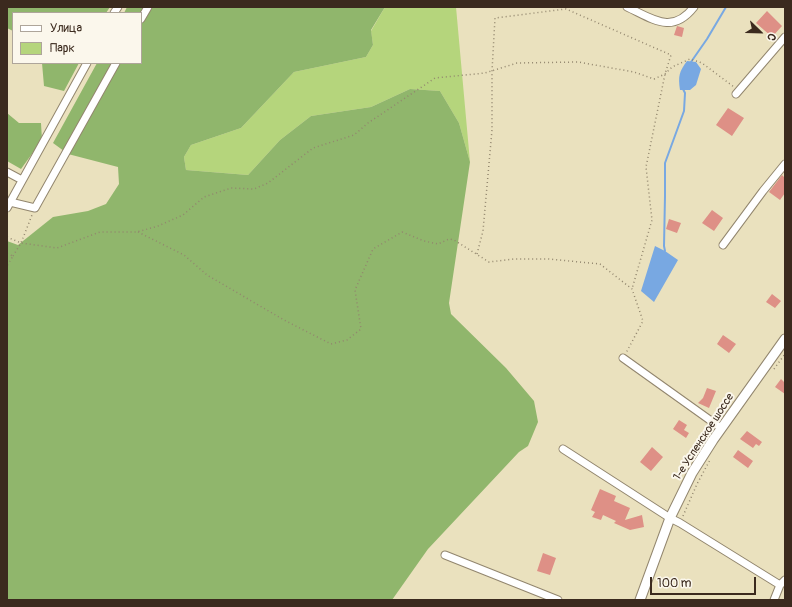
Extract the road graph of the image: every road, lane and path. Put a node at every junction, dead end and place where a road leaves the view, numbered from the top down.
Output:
1 (148, 7) edge
2 (627, 7) edge
3 (694, 7) edge
4 (142, 17) edge
5 (785, 37) edge
6 (86, 64) edge
7 (115, 64) edge
8 (492, 71) junction
9 (665, 74) junction
10 (737, 93) joint
11 (785, 164) edge
12 (7, 172) edge
13 (22, 180) junction
14 (9, 205) edge
15 (35, 208) junction
16 (137, 232) junction
17 (7, 237) edge
18 (20, 243) junction
19 (723, 245) dead end
20 (7, 254) edge
21 (477, 254) junction
22 (13, 256) junction
23 (7, 266) edge
24 (632, 289) junction
25 (785, 339) edge
26 (785, 354) edge
27 (623, 358) joint
28 (772, 372) dead end
29 (721, 428) junction
30 (563, 449) dead end
31 (712, 458) dead end
32 (670, 518) junction
33 (680, 523) junction
34 (445, 555) dead end
35 (782, 582) edge
36 (558, 600) edge
37 (640, 600) edge
38 (774, 600) edge

1 - 4 street
2 - 3 street
5 - 10 street
6 - 13 street
7 - 15 street
8 - 9 path
8 - 9 path
8 - 16 path
8 - 21 path
9 - 10 path
9 - 24 path
11 - 19 street
12 - 13 street
13 - 14 street
14 - 15 street
15 - 18 path
16 - 18 path
16 - 21 path
17 - 18 path
18 - 22 path
20 - 22 path
21 - 24 path
22 - 23 path
24 - 27 path
25 - 29 main road, 1-е Успенское шоссе
26 - 28 path
27 - 29 street
29 - 32 main road, 1-е Успенское шоссе
30 - 32 street
31 - 33 path
32 - 33 street
32 - 37 main road, 1-е Успенское шоссе
33 - 35 street
34 - 36 street
35 - 38 street

